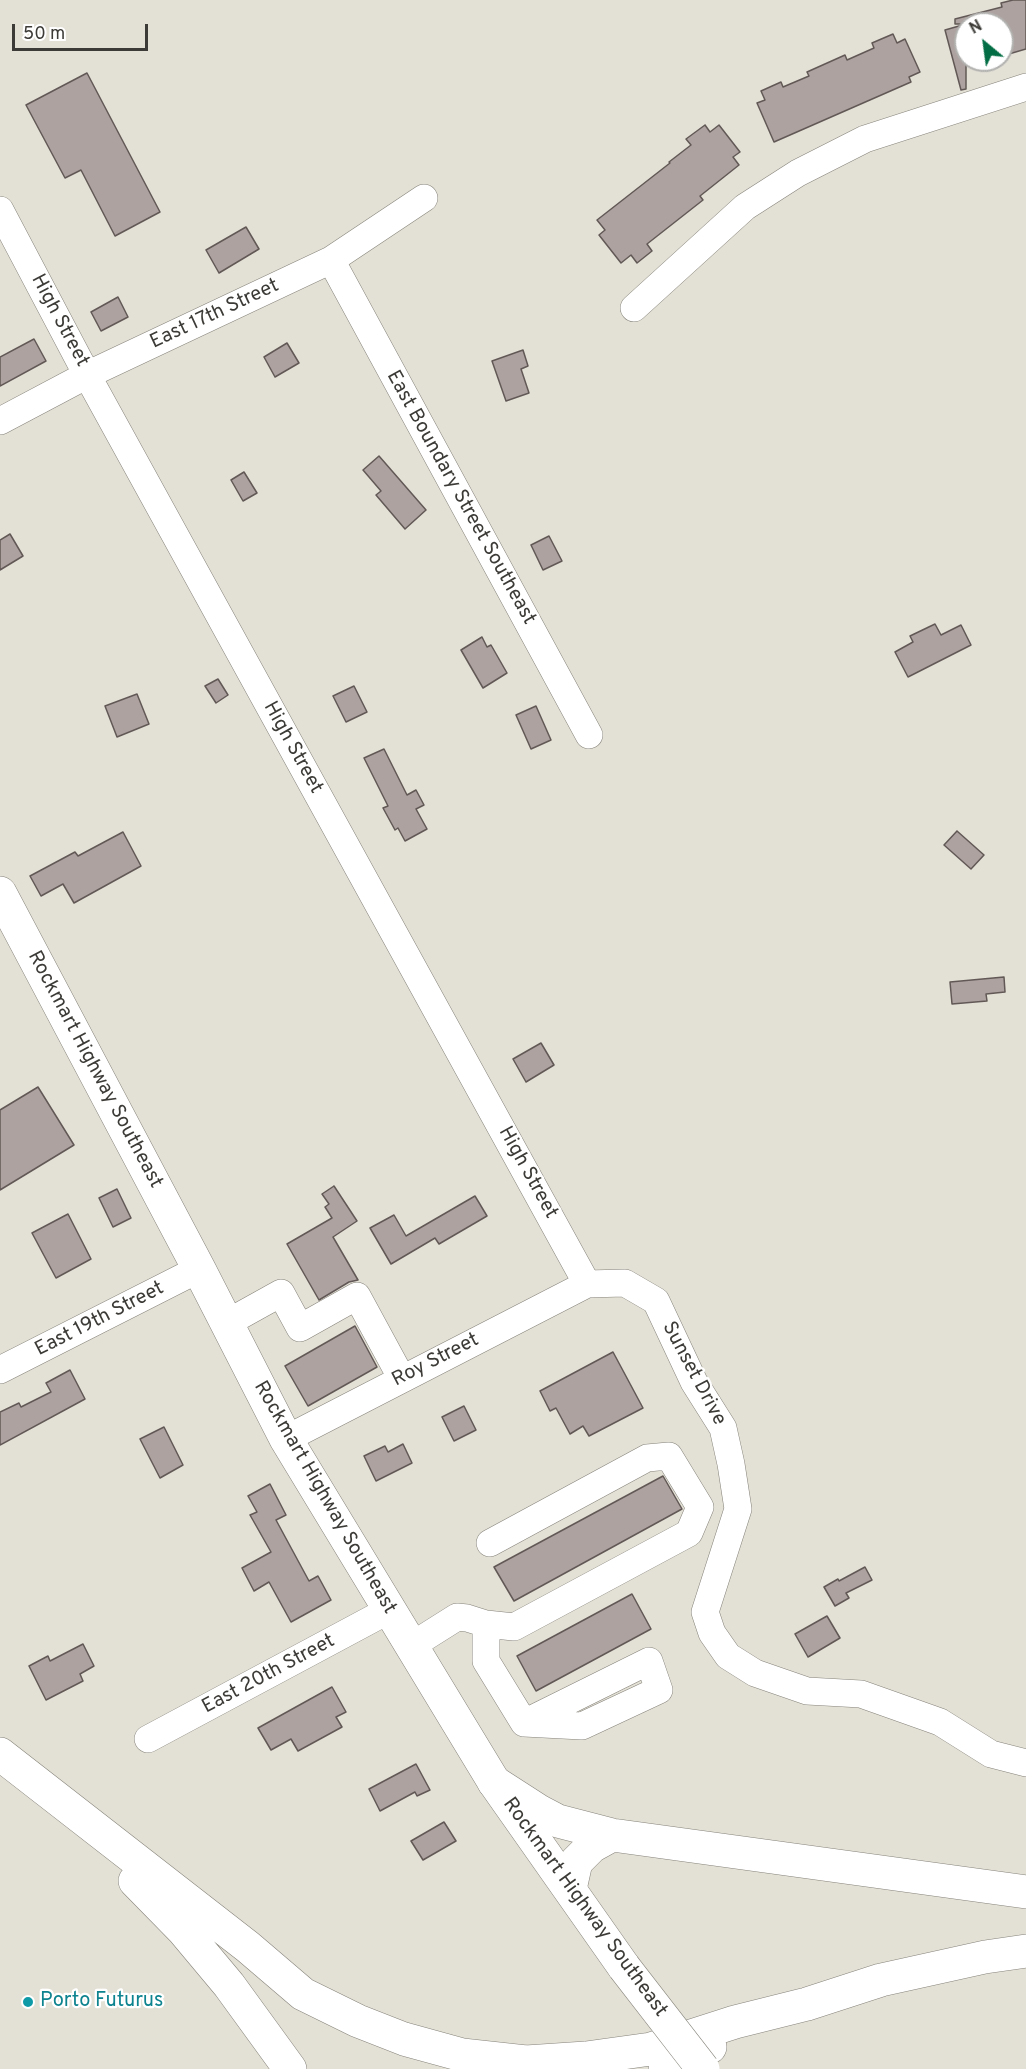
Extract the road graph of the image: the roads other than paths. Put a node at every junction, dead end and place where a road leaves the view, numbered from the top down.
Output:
1 (1026, 87) edge
2 (424, 198) dead end
3 (0, 210) edge
4 (331, 260) junction
5 (634, 308) dead end
6 (87, 375) junction
7 (0, 422) edge
8 (589, 735) dead end
9 (0, 893) edge
10 (199, 1269) junction
11 (587, 1284) junction
12 (227, 1323) junction
13 (0, 1370) edge
14 (402, 1378) junction
15 (286, 1439) junction
16 (490, 1543) dead end
17 (389, 1610) junction
18 (486, 1624) junction
19 (411, 1647) junction
20 (524, 1723) dead end
21 (148, 1739) dead end
22 (0, 1754) edge
23 (1026, 1763) edge
24 (0, 1774) edge
25 (494, 1782) junction
26 (612, 1835) junction
27 (570, 1889) junction
28 (1026, 1892) edge
29 (1026, 1951) edge
30 (807, 2004) junction
31 (290, 2069) edge
32 (666, 2069) edge
33 (703, 2069) edge

1 - 5 street
2 - 4 street, East 17th Street
3 - 6 street, High Street
4 - 6 street, East 17th Street
4 - 8 street, East Boundary Street Southeast
6 - 7 street, East 17th Street
6 - 11 street, High Street
9 - 10 main road, Rockmart Highway Southeast
10 - 12 main road, Rockmart Highway Southeast
10 - 13 street, East 19th Street
11 - 14 street, Roy Street
11 - 23 street, Sunset Drive
12 - 14 street
12 - 15 main road, Rockmart Highway Southeast
14 - 15 street, Roy Street
15 - 17 main road, Rockmart Highway Southeast
16 - 18 street
17 - 19 main road, Rockmart Highway Southeast
17 - 21 street, East 20th Street
18 - 19 street
18 - 20 street
19 - 25 main road, Rockmart Highway Southeast
22 - 30 main road
24 - 31 main road
25 - 26 main road
25 - 27 main road, Rockmart Highway Southeast
26 - 27 main road
26 - 28 main road
27 - 33 main road, Rockmart Highway Southeast, bridge
29 - 30 main road
30 - 32 main road

